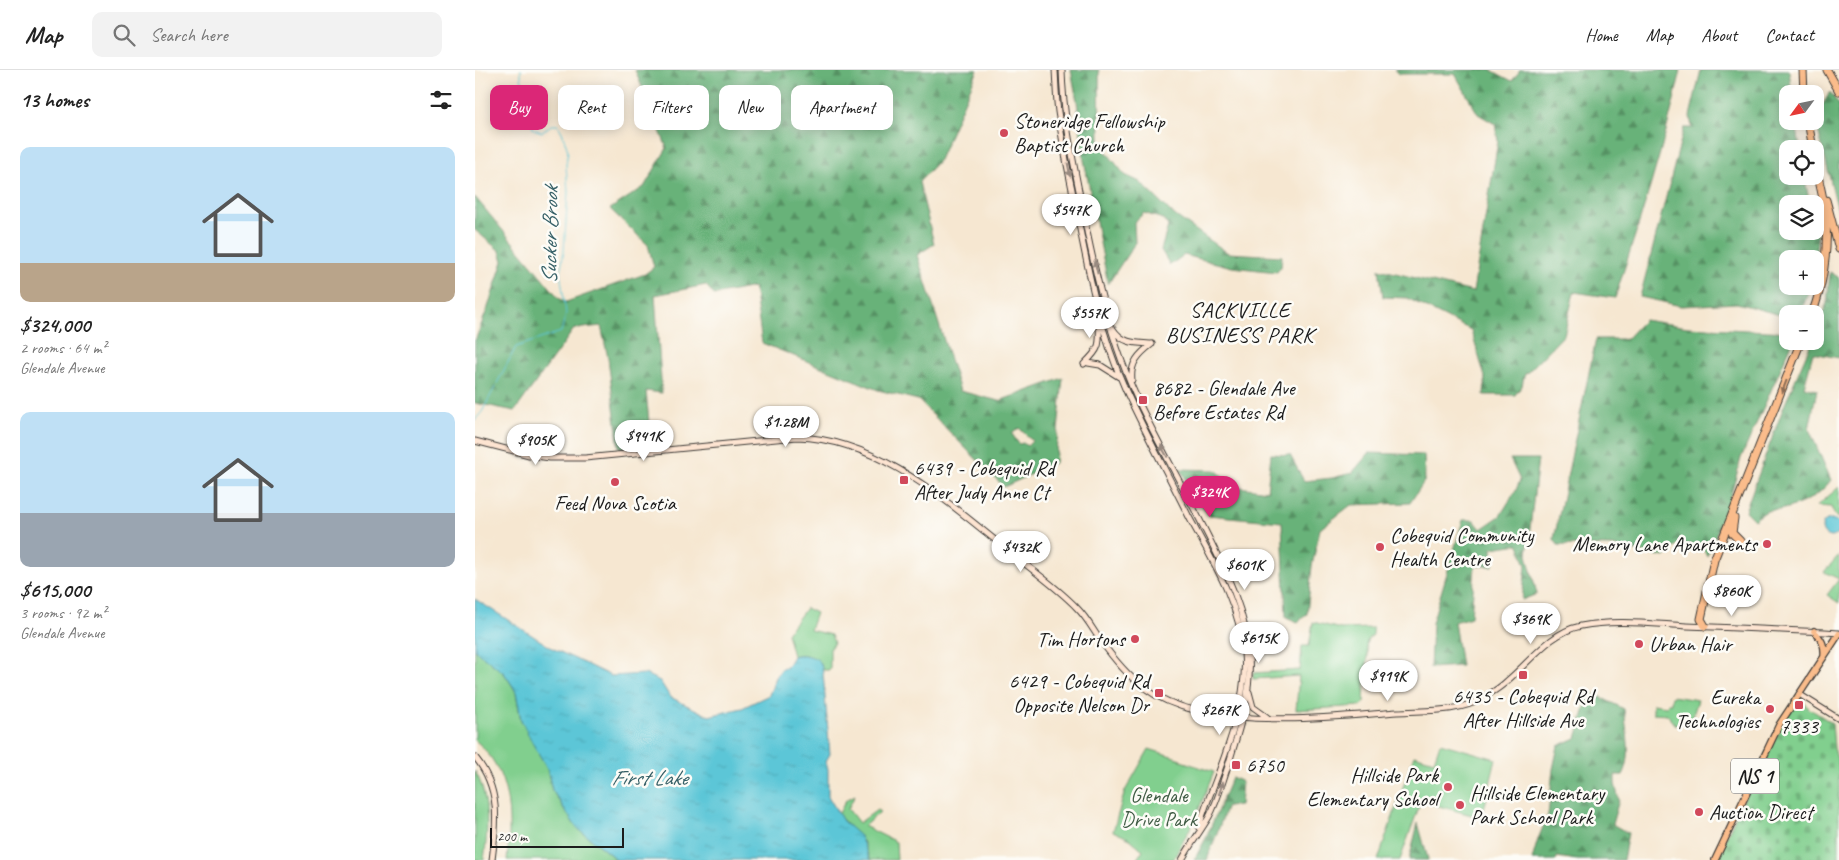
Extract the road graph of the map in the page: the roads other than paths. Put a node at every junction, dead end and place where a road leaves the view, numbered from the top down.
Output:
1 (1055, 70) edge
2 (1062, 70) edge
3 (1803, 70) edge
4 (1827, 70) edge
5 (1804, 85) edge
6 (1839, 91) edge
7 (1819, 185) edge
8 (1822, 185) edge
9 (1839, 249) edge
10 (1816, 305) edge
11 (1098, 316) junction
12 (1109, 323) junction
13 (1797, 350) edge
14 (1120, 377) junction
15 (1134, 390) junction
16 (475, 441) edge
17 (1737, 503) junction
18 (1741, 542) dead end
19 (1705, 626) junction
20 (1814, 632) junction
21 (1839, 633) edge
22 (1824, 658) junction
23 (1248, 689) junction
24 (1242, 694) junction
25 (1799, 694) junction
26 (1211, 713) junction
27 (1235, 717) junction
28 (1243, 718) junction
29 (1268, 718) junction
30 (1839, 719) edge
31 (475, 758) edge
32 (1198, 831) junction
33 (492, 860) edge
34 (1182, 860) edge
35 (1715, 860) edge

1 -> 11 main road
12 -> 2 main road
3 - 5 highway
4 - 6 highway
7 - 10 highway
8 - 9 highway
11 - 14 main road
11 - 14 main road
12 - 15 main road
12 - 15 main road
13 -> 17 highway
14 - 24 main road
23 -> 15 main road
16 - 26 main road
17 - 18 highway
17 - 19 highway
19 - 20 main road
19 - 29 main road
20 - 21 main road
20 - 22 main road
21 - 22 main road, NS 1
22 - 25 main road, NS 1
23 - 28 main road
23 - 29 main road
24 - 26 main road
24 - 27 main road
25 - 30 main road
25 - 35 main road, NS 1
26 - 27 main road
27 - 28 main road
27 - 32 main road
28 - 29 main road
32 -> 28 main road
31 - 33 main road
32 - 34 main road

